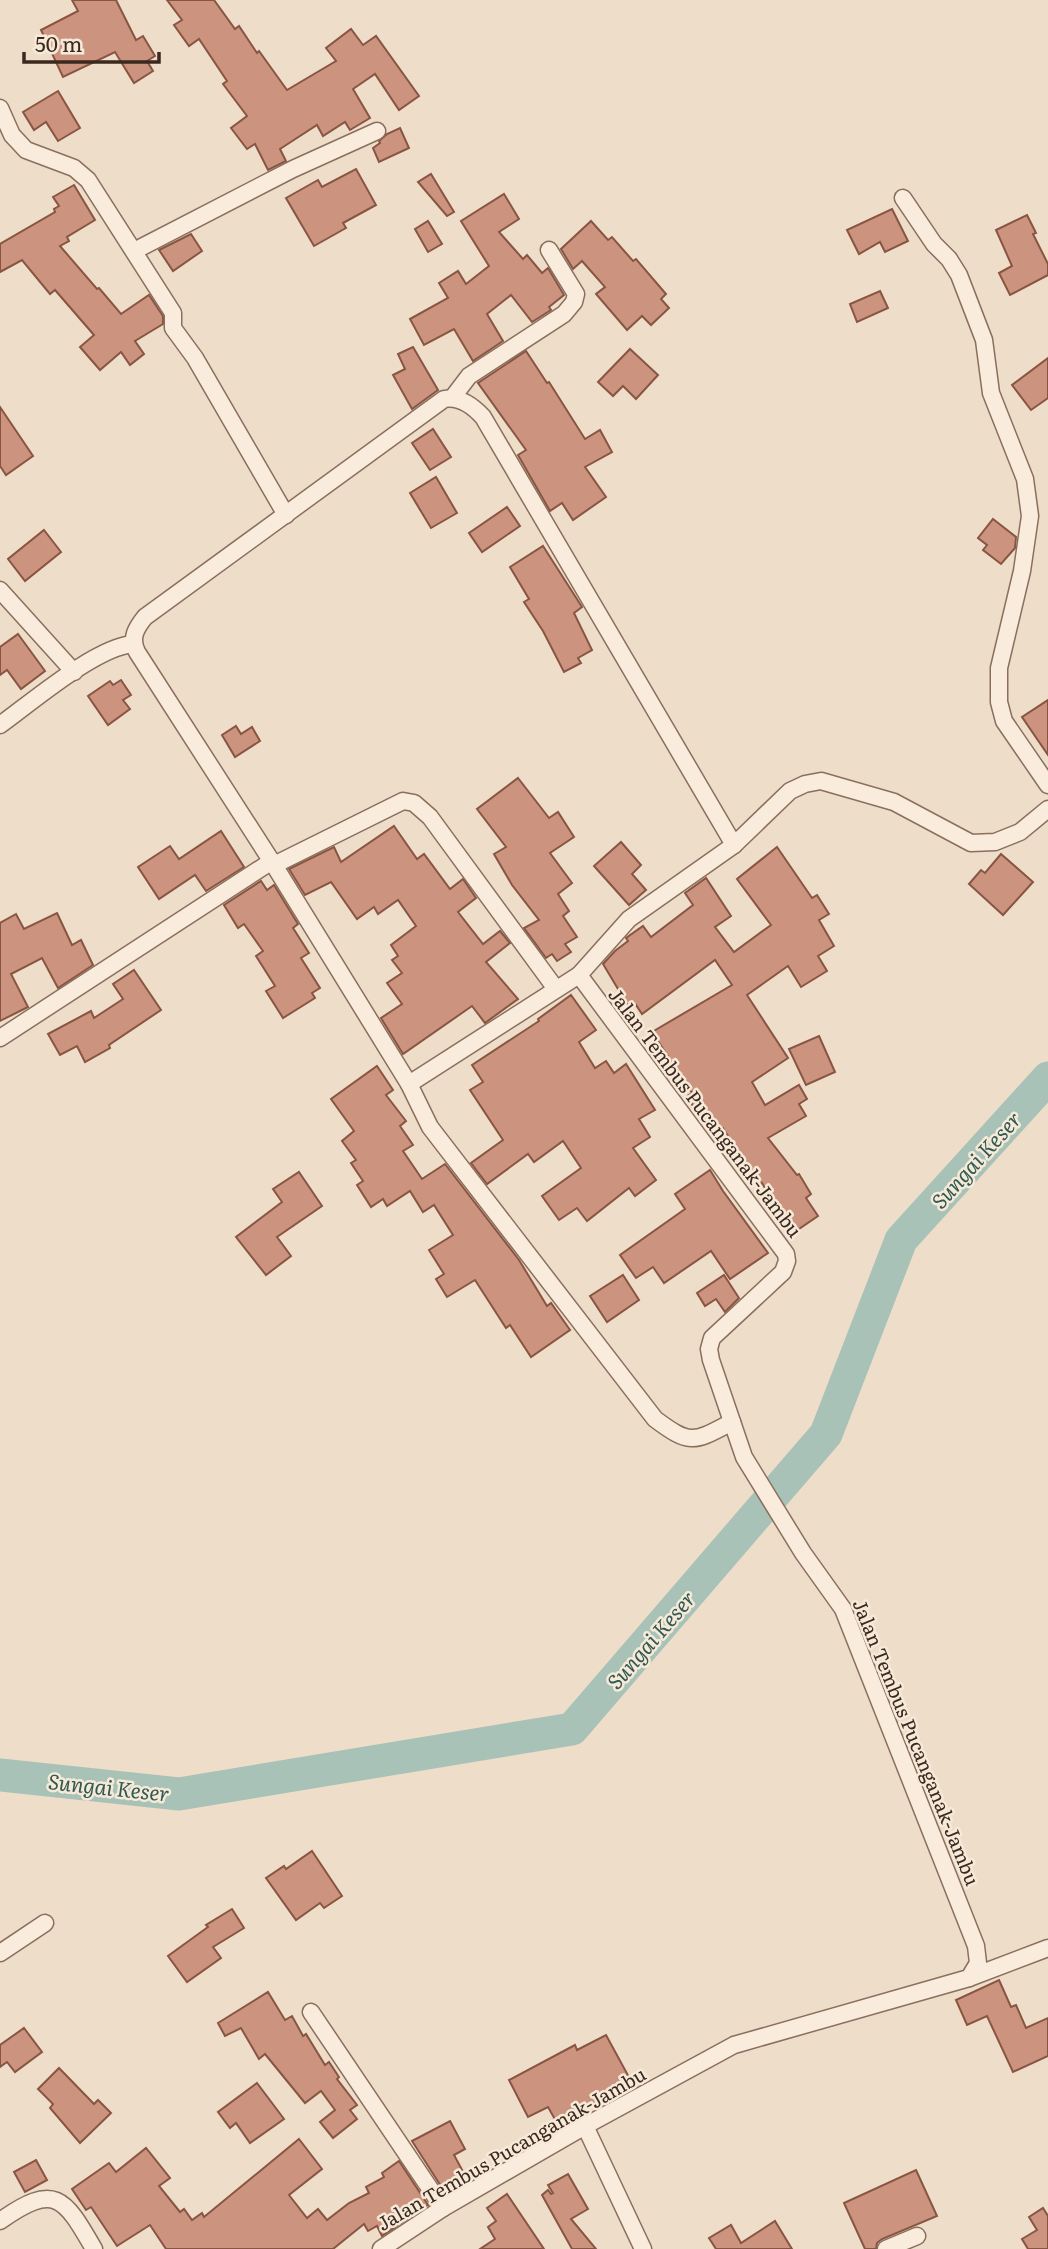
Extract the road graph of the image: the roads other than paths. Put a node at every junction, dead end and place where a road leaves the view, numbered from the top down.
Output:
1 (0, 108) edge
2 (377, 131) dead end
3 (903, 198) dead end
4 (549, 250) dead end
5 (134, 251) junction
6 (453, 397) junction
7 (286, 515) junction
8 (0, 590) edge
9 (133, 644) junction
10 (74, 673) junction
11 (0, 725) edge
12 (1048, 785) edge
13 (1048, 809) edge
14 (734, 845) junction
15 (273, 863) junction
16 (579, 975) junction
17 (556, 989) junction
18 (0, 1038) edge
19 (409, 1084) junction
20 (732, 1422) junction
21 (45, 1923) dead end
22 (1048, 1948) edge
23 (0, 1953) edge
24 (969, 1978) junction
25 (311, 2012) dead end
26 (585, 2126) junction
27 (443, 2208) junction
28 (0, 2221) edge
29 (917, 2236) dead end
30 (94, 2249) edge
31 (381, 2249) edge
32 (643, 2249) edge
33 (886, 2249) edge

1 - 5 street
2 - 5 street
3 - 12 street
4 - 6 street
5 - 7 street
6 - 7 street
6 - 14 street
7 - 9 street
8 - 10 street
9 - 10 street
9 - 15 street
10 - 11 street
13 - 14 street
14 - 16 street
15 - 17 street
15 - 18 street
15 - 19 street
16 - 17 street
16 - 20 street, Jalan Tembus Pucanganak-Jambu
17 - 19 street
19 - 20 street
20 - 24 street, Jalan Tembus Pucanganak-Jambu
21 - 23 street
22 - 24 street
24 - 26 street, Jalan Tembus Pucanganak-Jambu
25 - 27 street
26 - 27 street, Jalan Tembus Pucanganak-Jambu
26 - 32 street
27 - 31 street, Jalan Tembus Pucanganak-Jambu
28 - 30 street
29 - 33 street

